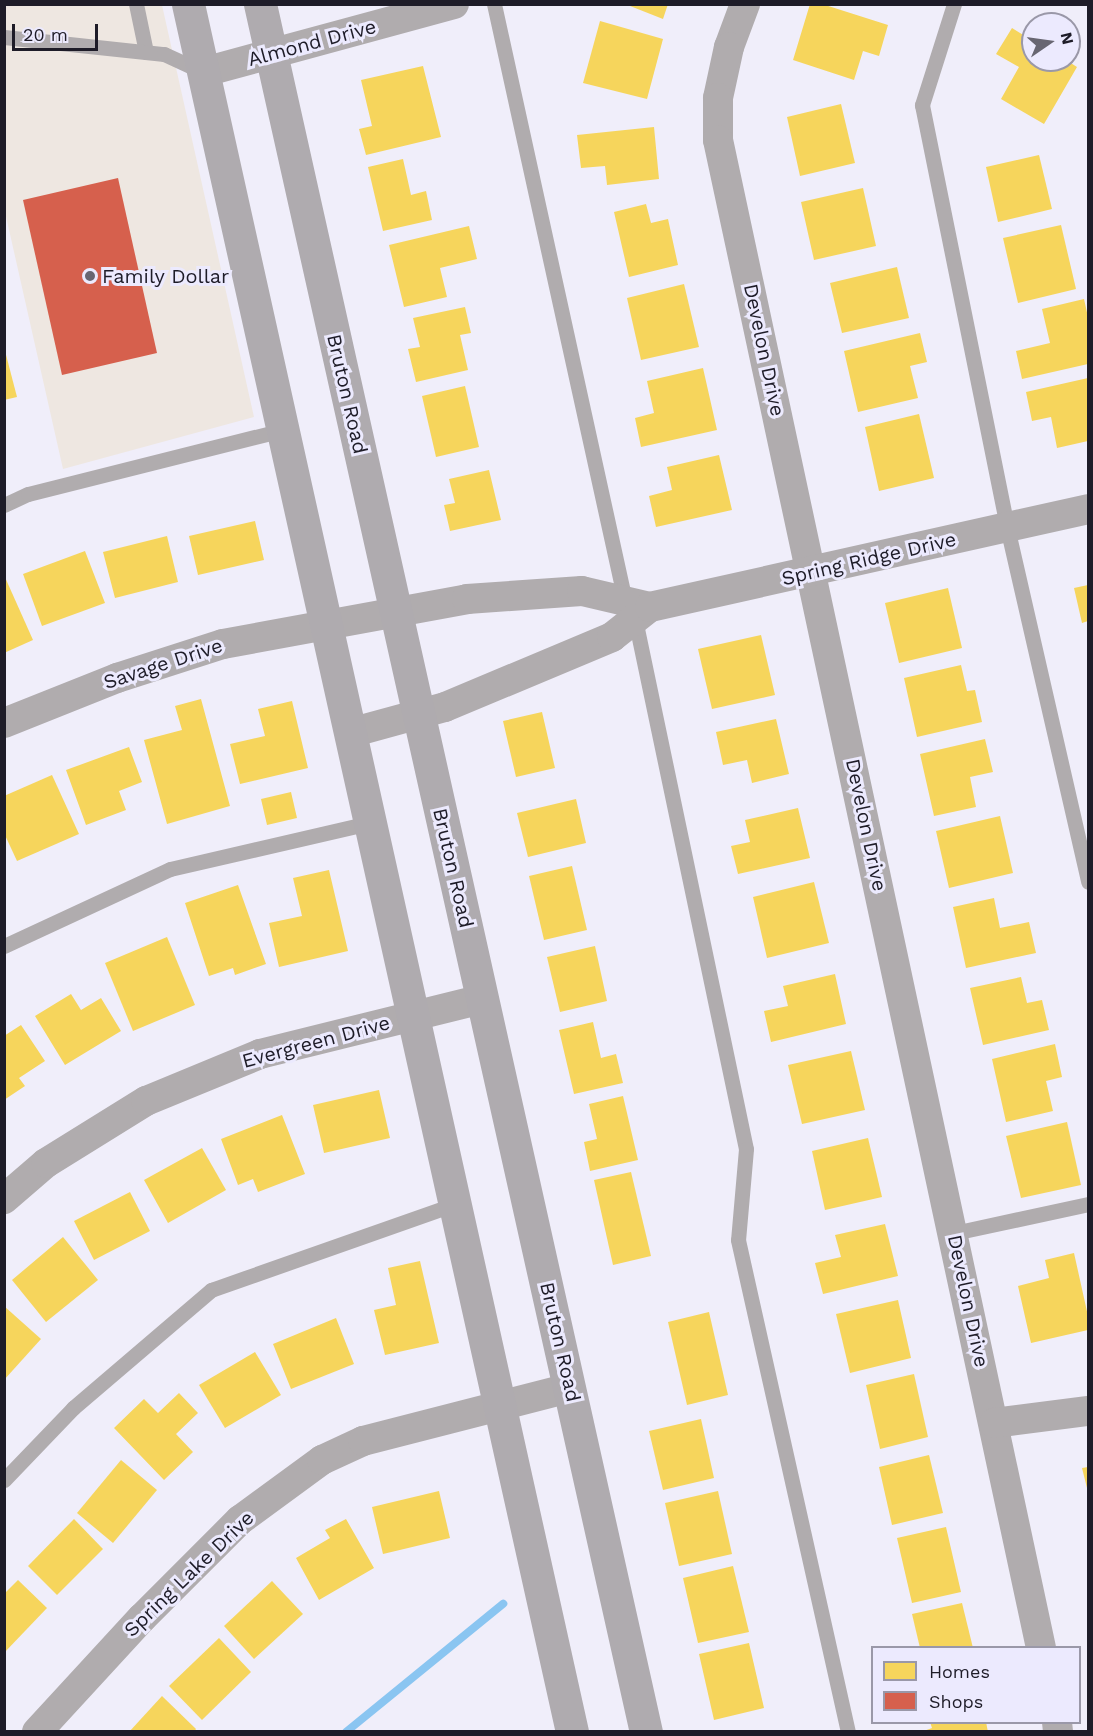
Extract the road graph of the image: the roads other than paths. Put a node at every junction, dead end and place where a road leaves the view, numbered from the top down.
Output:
1 (136, 4) edge
2 (188, 4) edge
3 (260, 4) edge
4 (454, 4) edge
5 (494, 4) edge
6 (745, 4) edge
7 (954, 4) edge
8 (4, 37) edge
9 (146, 52) junction
10 (271, 54) junction
11 (204, 72) junction
12 (284, 430) junction
13 (4, 506) edge
14 (1089, 509) edge
15 (1007, 527) junction
16 (812, 572) junction
17 (637, 609) junction
18 (396, 613) junction
19 (326, 625) junction
20 (419, 716) junction
21 (4, 723) edge
22 (350, 733) junction
23 (370, 823) junction
24 (1089, 882) edge
25 (4, 946) edge
26 (483, 999) junction
27 (413, 1016) junction
28 (4, 1198) edge
29 (455, 1204) junction
30 (1089, 1204) edge
31 (954, 1233) junction
32 (570, 1388) junction
33 (499, 1405) junction
34 (1089, 1411) edge
35 (994, 1424) junction
36 (4, 1480) edge
37 (1041, 1646) edge
38 (37, 1731) edge
39 (572, 1731) edge
40 (646, 1731) edge
41 (848, 1731) edge

1 - 9 lane
2 - 11 main road
3 - 10 main road, Bruton Road
4 - 10 street, Almond Drive
5 - 17 lane
6 - 16 street, Develon Drive
7 - 15 lane
8 - 9 lane
9 - 11 lane
10 - 11 street, Almond Drive
10 - 18 main road, Bruton Road
11 - 12 main road
12 - 13 lane
12 - 19 main road
14 - 15 street, Spring Ridge Drive
15 - 16 street, Spring Ridge Drive
15 - 24 lane
16 - 17 street, Spring Ridge Drive
16 - 31 street, Develon Drive
17 - 18 street, Spring Ridge Drive
17 - 20 street, Spring Ridge Drive
17 - 41 lane
18 - 19 street, Spring Ridge Drive
18 - 20 main road, Bruton Road
19 - 21 street, Savage Drive
19 - 22 main road
20 - 22 street, Spring Ridge Drive
20 - 26 main road, Bruton Road
22 - 23 main road
23 - 25 lane
23 - 27 main road
26 - 27 street, Evergreen Drive
26 - 32 main road, Bruton Road
27 - 28 street, Evergreen Drive
27 - 29 main road
29 - 33 main road
29 - 36 lane
30 - 31 lane
31 - 35 street, Develon Drive
32 - 33 street, Spring Lake Drive
32 - 40 main road, Bruton Road
33 - 38 street, Spring Lake Drive
33 - 39 main road
34 - 35 street
35 - 37 street, Develon Drive

